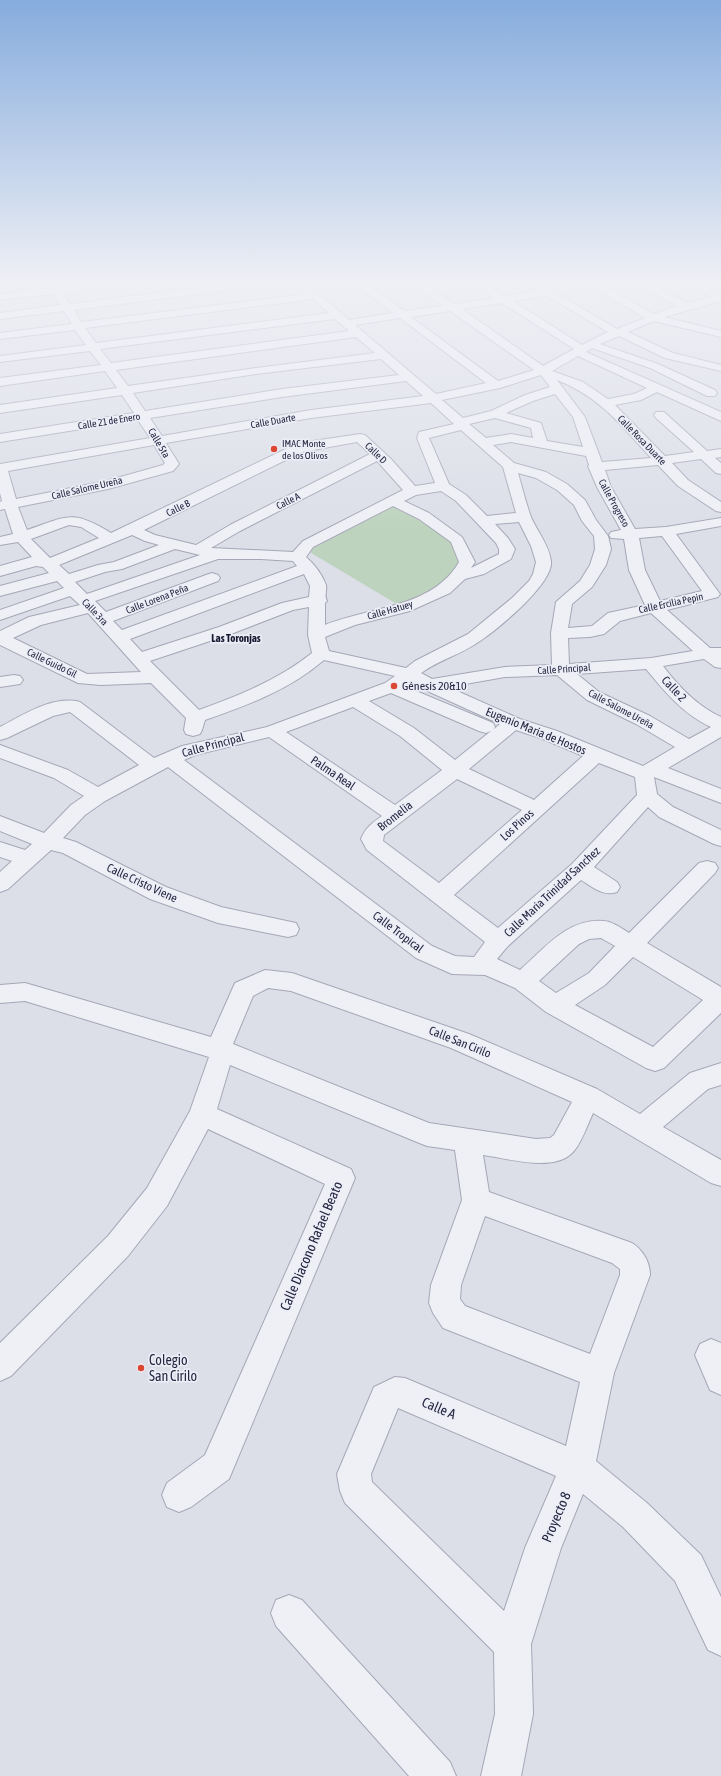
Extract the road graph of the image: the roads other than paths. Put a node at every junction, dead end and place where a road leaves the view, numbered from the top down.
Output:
1 (109, 367) joint
2 (252, 367) edge
3 (289, 367) edge
4 (397, 367) edge
5 (471, 367) edge
6 (538, 367) edge
7 (551, 367) edge
8 (616, 367) edge
9 (655, 367) edge
10 (684, 367) edge
11 (256, 371) junction
12 (544, 371) junction
13 (672, 374) junction
14 (408, 377) junction
15 (0, 382) edge
16 (644, 382) junction
17 (496, 385) junction
18 (657, 388) junction
19 (556, 389) junction
20 (125, 390) junction
21 (716, 392) edge
22 (282, 393) junction
23 (432, 399) junction
24 (606, 403) junction
25 (682, 406) junction
26 (721, 407) edge
27 (0, 409) edge
28 (707, 411) junction
29 (311, 414) junction
30 (495, 414) junction
31 (660, 415) dead end
32 (142, 416) junction
33 (718, 422) edge
34 (461, 424) junction
35 (0, 438) edge
36 (159, 442) junction
37 (482, 443) junction
38 (541, 444) junction
39 (306, 446) joint
40 (592, 453) junction
41 (721, 454) edge
42 (378, 455) junction
43 (706, 455) junction
44 (662, 461) junction
45 (172, 464) joint
46 (509, 466) junction
47 (595, 466) junction
48 (0, 468) edge
49 (721, 470) edge
50 (443, 486) junction
51 (715, 489) dead end
52 (412, 491) junction
53 (696, 492) junction
54 (393, 501) junction
55 (5, 505) edge
56 (721, 508) edge
57 (524, 517) junction
58 (484, 521) junction
59 (718, 525) edge
60 (132, 530) junction
61 (666, 531) junction
62 (631, 534) junction
63 (601, 536) junction
64 (22, 537) junction
65 (110, 540) junction
66 (0, 541) edge
67 (174, 544) junction
68 (199, 549) junction
69 (82, 551) junction
70 (216, 554) junction
71 (302, 562) junction
72 (48, 564) junction
73 (117, 566) junction
74 (0, 571) edge
75 (458, 576) junction
76 (212, 578) dead end
77 (0, 591) edge
78 (80, 595) junction
79 (319, 601) junction
80 (654, 607) junction
81 (0, 615) edge
82 (559, 633) junction
83 (316, 635) junction
84 (0, 637) edge
85 (119, 637) junction
86 (321, 654) junction
87 (716, 656) edge
88 (139, 659) junction
89 (651, 663) junction
90 (561, 670) junction
91 (410, 674) junction
92 (155, 677) junction
93 (429, 685) junction
94 (391, 688) junction
95 (356, 701) junction
96 (196, 716) junction
97 (721, 724) edge
98 (507, 728) junction
99 (721, 729) edge
100 (272, 731) junction
101 (0, 734) edge
102 (690, 748) junction
103 (0, 751) edge
104 (596, 756) junction
105 (170, 758) junction
106 (455, 770) junction
107 (648, 771) junction
108 (98, 796) junction
109 (647, 796) junction
110 (721, 796) edge
111 (536, 808) junction
112 (395, 815) junction
113 (0, 823) edge
114 (721, 839) edge
115 (47, 842) junction
116 (0, 849) edge
117 (28, 859) junction
118 (707, 868) dead end
119 (580, 869) junction
120 (0, 884) edge
121 (609, 887) dead end
122 (439, 896) junction
123 (288, 929) dead end
124 (499, 941) junction
125 (630, 946) junction
126 (488, 966) junction
127 (523, 982) junction
128 (0, 994) edge
129 (720, 998) edge
130 (555, 1005) junction
131 (218, 1056) junction
132 (721, 1074) edge
133 (588, 1097) junction
134 (202, 1114) junction
135 (641, 1129) junction
136 (467, 1142) junction
137 (721, 1174) edge
138 (476, 1200) junction
139 (0, 1365) edge
140 (598, 1373) junction
141 (578, 1468) junction
142 (180, 1496) dead end
143 (289, 1613) dead end
144 (721, 1637) edge
145 (512, 1644) junction
146 (436, 1776) edge
147 (501, 1776) edge

1 - 15 street
1 - 20 street, Calle 5ta
2 - 11 street
3 - 11 street
4 - 14 street
5 - 17 street
6 - 12 street, Calle Rosa Duarte
7 - 12 street, Calle Duarte
8 - 16 street
9 - 13 street
10 - 13 street
11 - 20 street
11 - 22 street
12 - 17 street, Calle Duarte
12 - 19 street, Calle Progreso
12 - 24 street, Calle Rosa Duarte
13 - 16 street
13 - 21 street
14 - 22 street, Calle 21 de Enero
14 - 23 street
16 - 18 street
17 - 23 street, Calle Duarte
18 - 24 street
18 - 25 street
19 - 30 street
19 - 40 street, Calle Progreso
20 - 27 street
20 - 32 street, Calle 5ta
21 - 25 street
22 - 29 street
22 - 32 street, Calle 21 de Enero
23 - 29 street, Calle Duarte
23 - 34 street
24 - 44 street, Calle Rosa Duarte
25 - 28 street
25 - 33 street
26 - 28 street
28 - 33 street
29 - 36 street, Calle Duarte
30 - 34 street
30 - 38 street
31 - 43 street
32 - 35 street, Calle 21 de Enero
32 - 36 street, Calle 5ta
34 - 37 street
34 - 50 street
36 - 45 street, Calle 5ta
36 - 48 street, Calle Duarte
37 - 38 street
37 - 46 street
38 - 40 street
39 - 42 street, Calle D
39 - 60 street, Calle B
40 - 47 street, Calle Progreso
41 - 43 street
42 - 52 street, Calle D
42 - 68 street, Calle A
43 - 44 street
43 - 49 street
44 - 47 street
44 - 53 street, Calle Rosa Duarte
45 - 55 street, Calle Salome Ureña
46 - 57 street, Calle Principal
46 - 63 street
47 - 62 street, Calle Progreso
48 - 55 street, Calle 3ra
50 - 52 street
50 - 58 street
51 - 53 street
52 - 54 street
53 - 56 street, Calle Rosa Duarte
54 - 71 street
54 - 75 street
55 - 64 street, Calle 3ra
57 - 58 street
57 - 91 street, Calle Principal
58 - 75 street
59 - 61 street
60 - 65 street, Calle B
60 - 67 street
61 - 62 street
61 - 80 street, Calle Ercilia Pepin
62 - 63 street
62 - 80 street, Calle Progreso
63 - 82 street
64 - 65 street
64 - 66 street
64 - 72 street, Calle 3ra
65 - 69 street, Calle B
67 - 68 street
67 - 73 street
68 - 70 street
69 - 72 street, Calle B
69 - 73 street
70 - 71 street
70 - 78 street
71 - 79 street
71 - 85 street
72 - 74 street
72 - 78 street, Calle 3ra
73 - 78 street
75 - 83 street, Calle Hatuey
76 - 78 street, Calle Lorena Peña
77 - 78 street
78 - 81 street
78 - 84 street
78 - 85 street, Calle 3ra
79 - 83 street
79 - 88 street
80 - 82 street, Calle Ercilia Pepin
80 - 87 street, Calle Progreso
82 - 90 street
83 - 86 street
84 - 92 street, Calle Guido Gil
85 - 88 street, Calle 3ra
86 - 91 street
86 - 96 street
87 - 89 street, Calle Principal
88 - 92 street, Calle 3ra
89 - 90 street, Calle Principal
89 - 97 street, Calle 2
90 - 93 street, Calle Principal
90 - 102 street, Calle Salome Ureña
91 - 93 street
91 - 94 street, Calle Principal
92 - 96 street, Calle 3ra
93 - 98 street, Eugenio Maria de Hostos
94 - 95 street, Calle Principal
94 - 98 street
95 - 100 street, Calle Principal
95 - 106 street
96 - 105 street
98 - 104 street, Eugenio Maria de Hostos
98 - 106 street, Bromelia
99 - 102 street
100 - 105 street, Calle Principal
100 - 112 street, Palma Real
101 - 105 street, Calle Tropical
102 - 107 street
103 - 108 street
104 - 107 street, Eugenio Maria de Hostos
104 - 111 street, Los Pinos
105 - 108 street, Calle Principal
105 - 126 street, Calle Tropical
106 - 111 street
106 - 112 street, Bromelia
107 - 109 street
107 - 110 street, Eugenio Maria de Hostos
108 - 115 street, Calle Principal
109 - 114 street
109 - 119 street, Calle Maria Trinidad Sanchez
111 - 122 street, Los Pinos
112 - 122 street, Bromelia
113 - 115 street, Calle Cristo Viene
115 - 117 street, Calle Principal
115 - 123 street, Calle Cristo Viene
116 - 117 street
117 - 120 street, Calle Principal
118 - 125 street
119 - 121 street
119 - 124 street, Calle Maria Trinidad Sanchez
122 - 124 street, Bromelia
124 - 126 street, Calle Maria Trinidad Sanchez
125 - 127 street
125 - 129 street
125 - 130 street
126 - 127 street, Calle Tropical
127 - 130 street, Calle Tropical
128 - 131 street
129 - 130 street, Calle Tropical
131 - 133 street, Calle San Cirilo
131 - 134 street, Calle San Cirilo
131 - 136 street
132 - 135 street
133 - 135 street, Calle San Cirilo
133 - 136 street
134 - 139 street
134 - 142 street, Calle Diacono Rafael Beato
135 - 137 street, Calle San Cirilo
136 - 138 street
138 - 140 street
138 - 140 street, Proyecto 8
140 - 141 street, Proyecto 8
141 - 144 street, Calle A
141 - 145 street, Proyecto 8
141 - 145 street, Calle A
143 - 146 street
145 - 147 street, Proyecto 8

